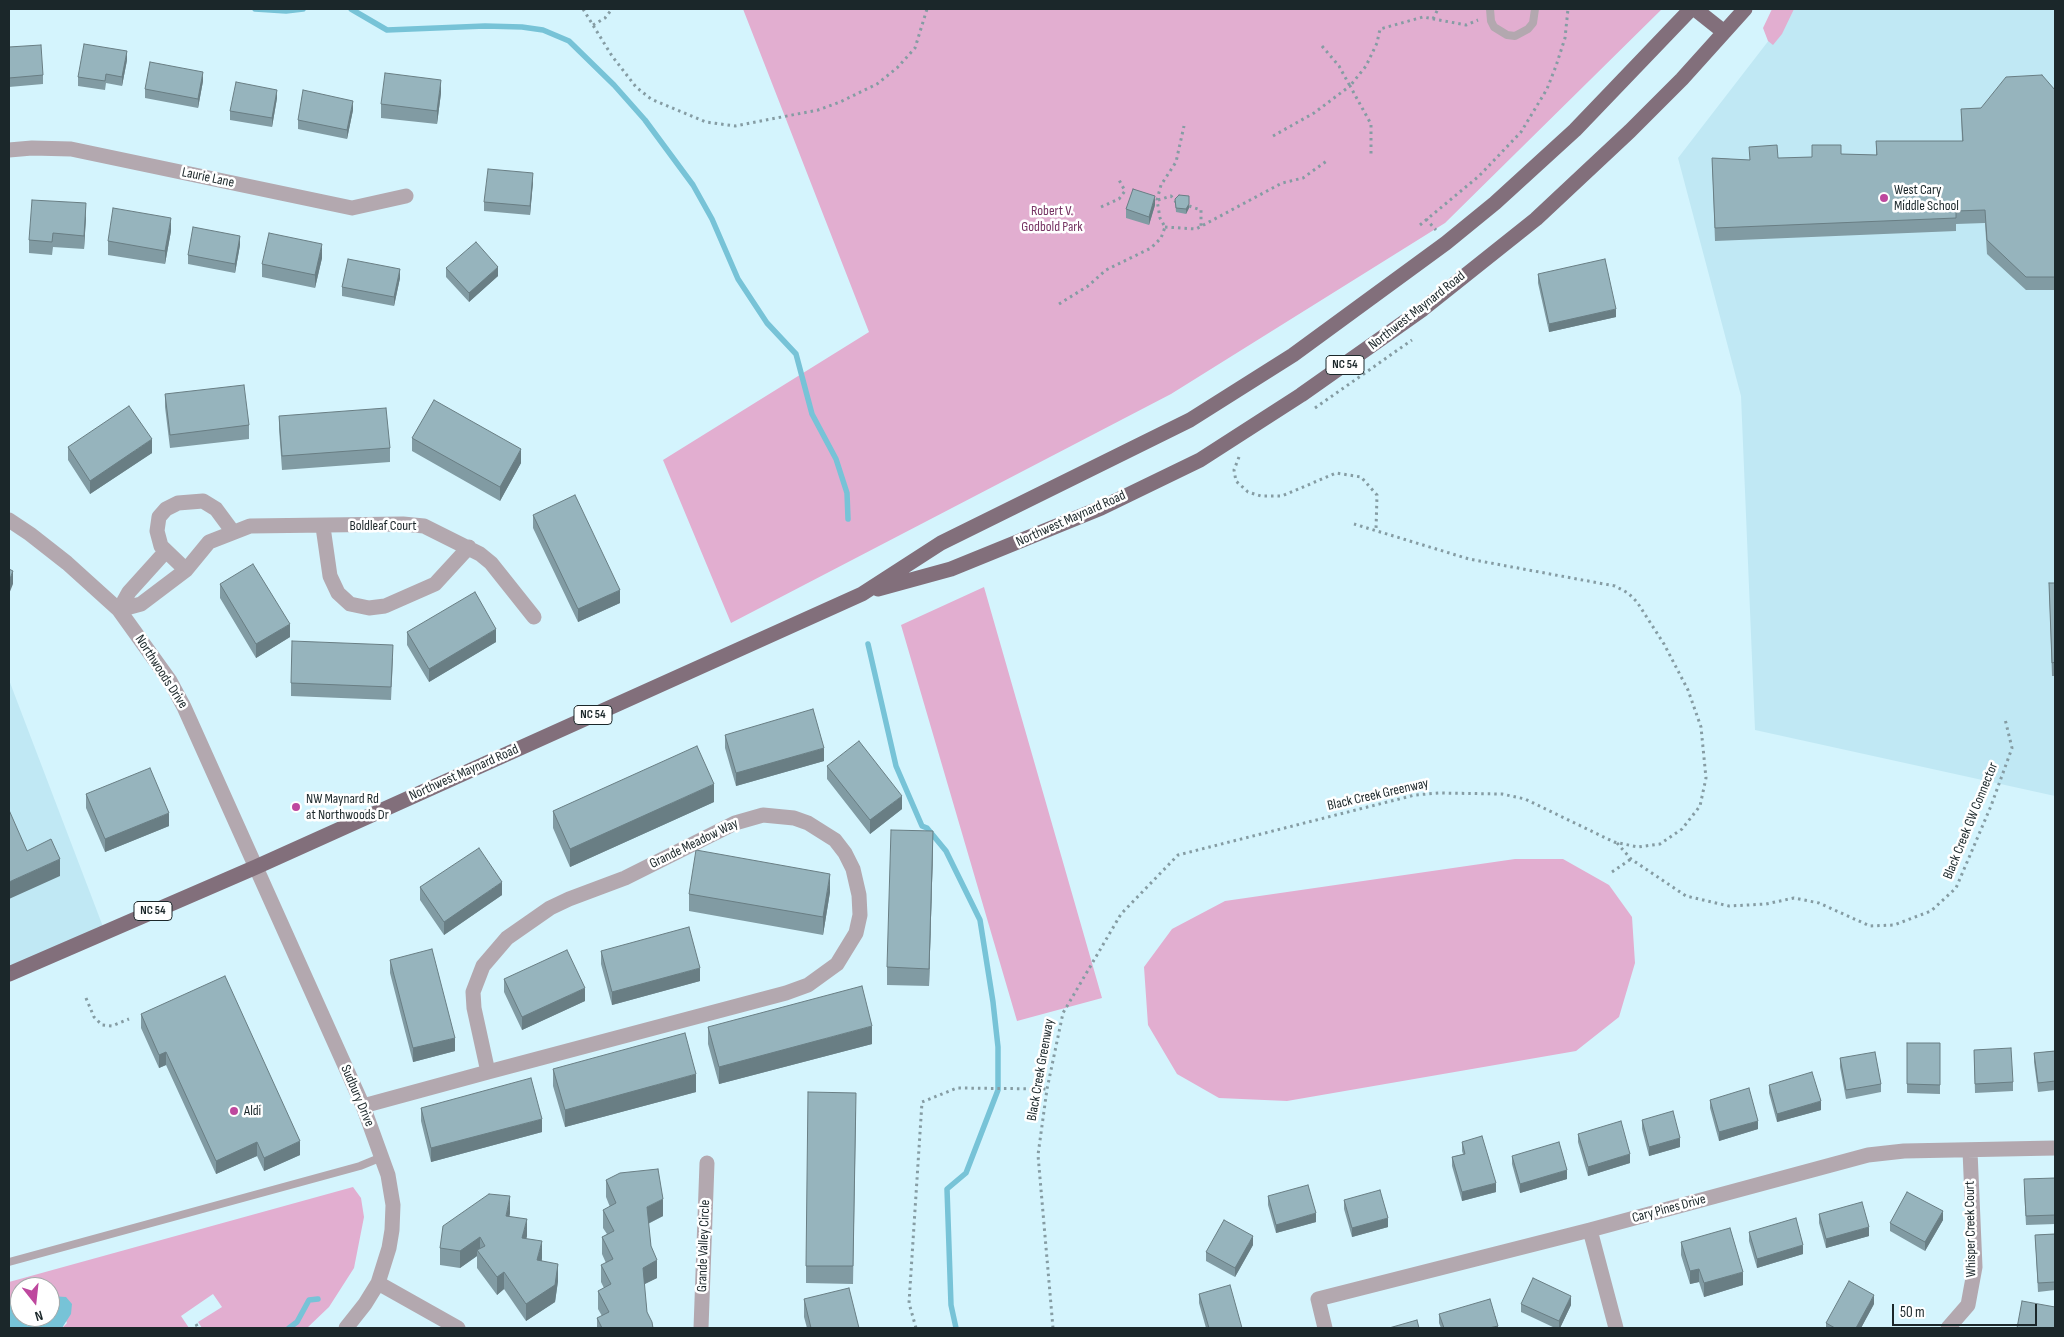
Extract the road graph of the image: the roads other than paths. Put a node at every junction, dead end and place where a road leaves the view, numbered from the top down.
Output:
1 (1535, 9) edge
2 (1693, 9) edge
3 (1745, 9) edge
4 (1490, 12) edge
5 (1724, 32) junction
6 (9, 150) edge
7 (406, 196) dead end
8 (9, 520) edge
9 (323, 527) junction
10 (232, 532) junction
11 (469, 547) junction
12 (166, 551) junction
13 (186, 570) junction
14 (862, 594) junction
15 (118, 610) junction
16 (534, 617) dead end
17 (256, 867) junction
18 (9, 974) edge
19 (488, 1072) junction
20 (363, 1106) junction
21 (2055, 1148) edge
22 (1970, 1151) junction
23 (382, 1157) junction
24 (707, 1164) dead end
25 (1590, 1230) junction
26 (9, 1262) edge
27 (378, 1283) junction
28 (346, 1328) edge
29 (458, 1328) edge
30 (701, 1328) edge
31 (1326, 1328) edge
32 (1616, 1328) edge
33 (1948, 1328) edge

1 - 4 lane
2 - 5 main road
2 - 14 main road, Northwest Maynard Road / NC 54
3 - 5 main road, Northwest Maynard Road / NC 54
5 - 14 main road, Northwest Maynard Road / NC 54
6 - 7 street, Laurie Lane
8 - 15 street, Northwoods Drive
9 - 10 street, Boldleaf Court
9 - 11 street, Boldleaf Court
9 - 11 street
10 - 12 street
10 - 13 street, Boldleaf Court
11 - 16 street, Boldleaf Court
12 - 13 street
12 - 15 street
13 - 15 street, Boldleaf Court
14 - 17 main road, Northwest Maynard Road / NC 54
15 - 17 street, Northwoods Drive
17 - 18 main road, Northwest Maynard Road / NC 54
17 - 20 street, Sudbury Drive
19 - 19 street, Grande Meadow Way
19 - 20 street, Grande Meadow Way
20 - 23 street, Sudbury Drive
21 - 22 street, Cary Pines Drive
22 - 25 street, Cary Pines Drive
22 - 33 street, Whisper Creek Court
23 - 26 lane
23 - 27 street, Sudbury Drive
24 - 30 street, Grande Valley Circle
25 - 31 street, Cary Pines Drive
25 - 32 street
27 - 28 street, Sudbury Drive
27 - 29 street

